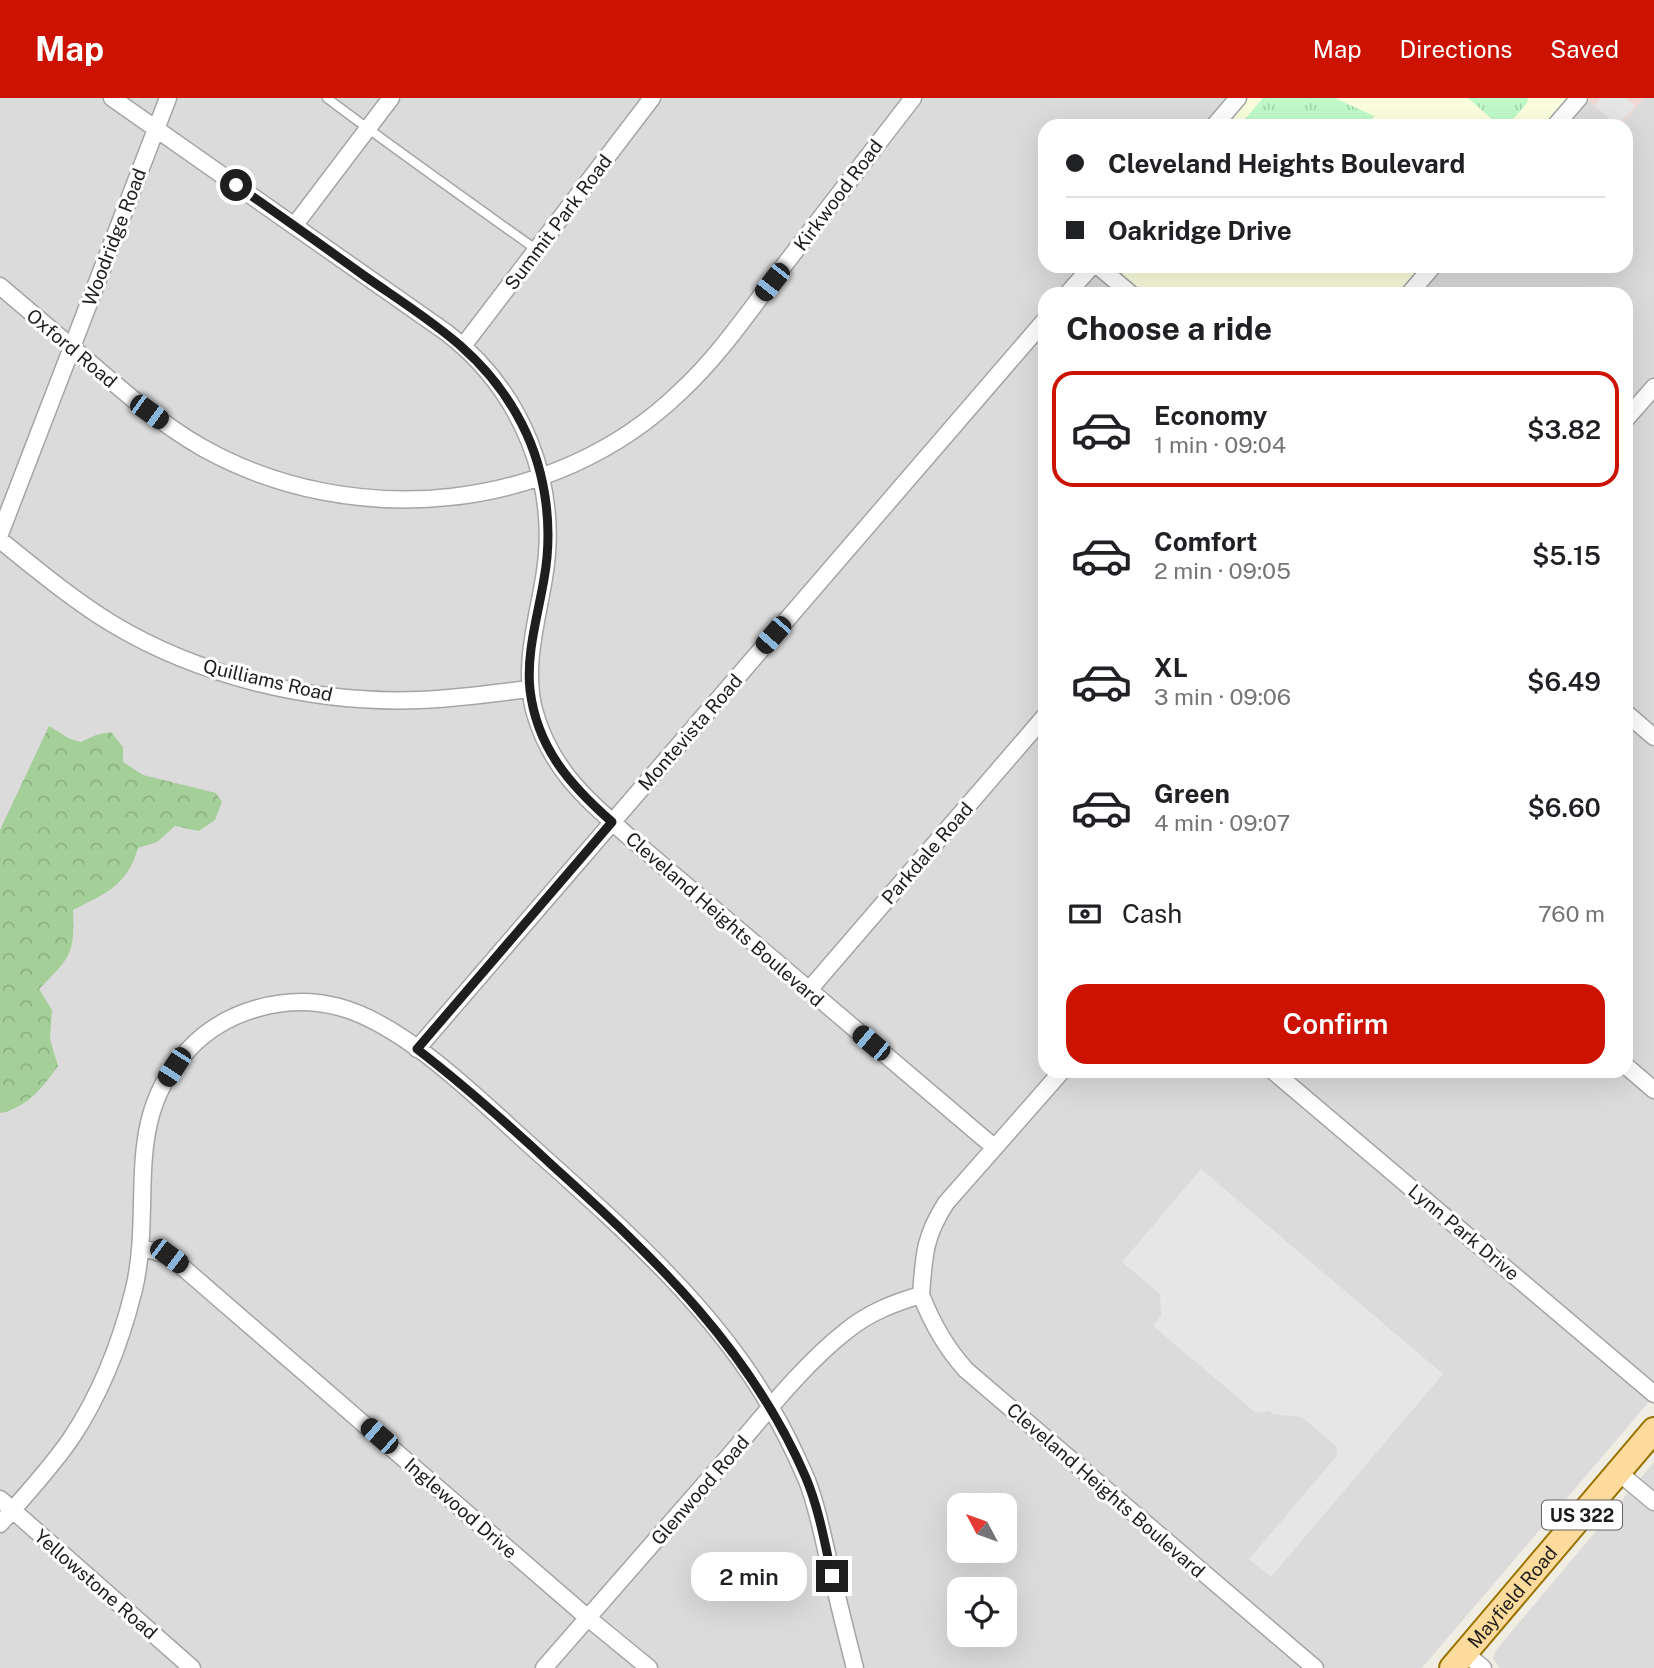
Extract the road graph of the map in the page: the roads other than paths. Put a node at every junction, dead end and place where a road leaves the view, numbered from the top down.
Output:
1 (112, 98) edge
2 (168, 98) edge
3 (327, 98) edge
4 (391, 98) edge
5 (652, 98) edge
6 (912, 98) edge
7 (1238, 98) edge
8 (1579, 98) edge
9 (1220, 119) edge
10 (1561, 119) edge
11 (368, 128) junction
12 (156, 129) junction
13 (294, 226) junction
14 (537, 250) junction
15 (1086, 273) edge
16 (1106, 273) edge
17 (1427, 273) edge
18 (0, 286) edge
19 (1074, 287) edge
20 (1123, 287) edge
21 (1415, 287) edge
22 (1038, 328) edge
23 (463, 346) junction
24 (71, 347) junction
25 (1654, 387) edge
26 (1633, 411) edge
27 (542, 477) junction
28 (0, 534) edge
29 (0, 540) edge
30 (530, 689) junction
31 (1633, 719) edge
32 (1038, 724) edge
33 (1654, 737) edge
34 (612, 822) junction
35 (808, 991) junction
36 (417, 1049) junction
37 (1633, 1072) edge
38 (1056, 1078) edge
39 (1281, 1078) edge
40 (1654, 1090) edge
41 (994, 1147) junction
42 (141, 1247) junction
43 (921, 1295) junction
44 (1654, 1394) edge
45 (771, 1407) junction
46 (1654, 1430) edge
47 (1619, 1472) junction
48 (1654, 1502) edge
49 (6, 1505) edge
50 (0, 1524) edge
51 (588, 1618) junction
52 (1467, 1663) edge
53 (192, 1668) edge
54 (544, 1668) edge
55 (649, 1668) edge
56 (855, 1668) edge
57 (1315, 1668) edge

1 - 12 street, Cleveland Heights Boulevard
2 - 12 street, Woodridge Road
3 - 11 lane
4 - 11 street
5 - 14 street, Summit Park Road
6 - 27 street, Kirkwood Road
7 - 9 street
8 - 10 street
11 - 13 street
11 - 14 lane
12 - 13 street, Cleveland Heights Boulevard
12 - 24 street, Woodridge Road
13 - 23 street, Cleveland Heights Boulevard
14 - 23 street, Summit Park Road
15 - 19 street
16 - 20 street
17 - 21 street
18 - 24 street, Oxford Road
22 - 34 street, Montevista Road
23 - 27 street, Cleveland Heights Boulevard
24 - 27 street, Oxford Road
24 - 28 street, Woodridge Road
25 - 26 street
27 - 30 street, Cleveland Heights Boulevard
29 - 30 street, Quilliams Road
30 - 34 street, Cleveland Heights Boulevard
31 - 33 street
32 - 35 street, Parkdale Road
34 - 35 street, Cleveland Heights Boulevard
34 - 36 street, Montevista Road
35 - 41 street, Cleveland Heights Boulevard
36 - 42 street
36 - 45 street
37 - 40 street
38 - 41 street
39 - 44 street, Lynn Park Drive
41 - 43 street
42 - 49 street
42 - 51 street, Inglewood Drive
43 - 45 street, Glenwood Road
43 - 57 street, Cleveland Heights Boulevard
45 - 51 street, Glenwood Road
45 - 56 street
46 - 47 main road, Mayfield Road / US 322
47 - 48 street
47 - 52 main road, Mayfield Road / US 322
49 - 50 street
49 - 53 street, Yellowstone Road
51 - 54 street, Glenwood Road
51 - 55 street, Inglewood Drive

